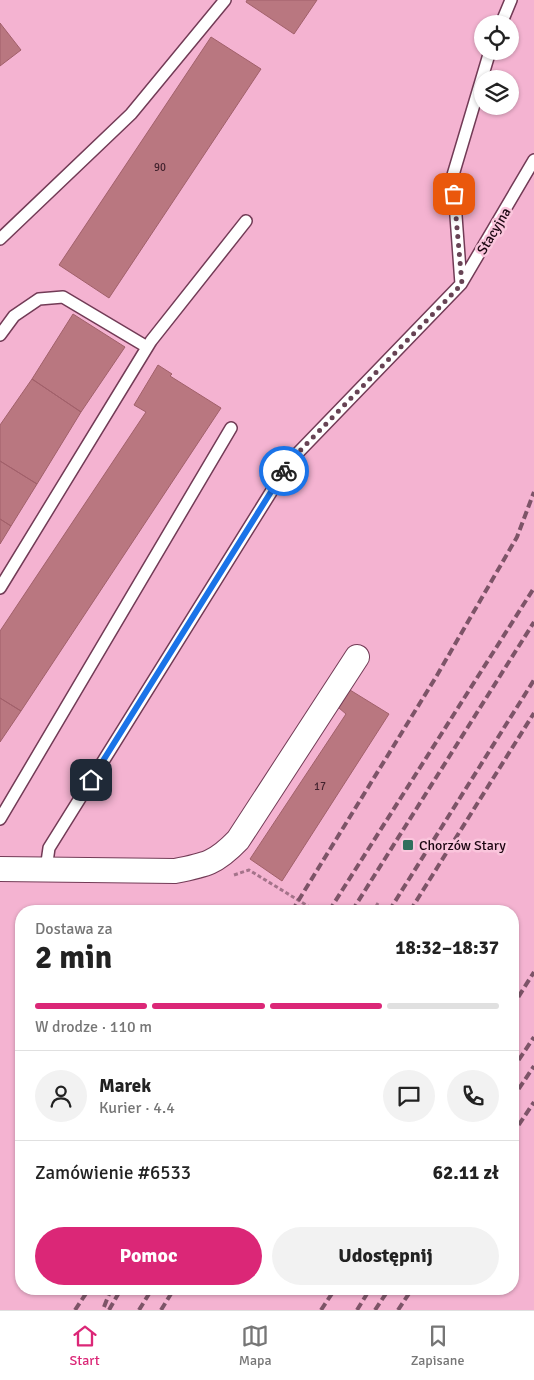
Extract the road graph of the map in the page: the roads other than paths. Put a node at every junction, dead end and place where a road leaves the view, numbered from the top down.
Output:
1 (225, 0) edge
2 (511, 0) edge
3 (505, 15) edge
4 (487, 60) edge
5 (534, 160) edge
6 (246, 221) dead end
7 (0, 239) edge
8 (462, 284) junction
9 (0, 335) edge
10 (148, 347) junction
11 (231, 428) dead end
12 (0, 588) edge
13 (357, 658) dead end
14 (0, 818) edge
15 (0, 868) edge
16 (46, 869) junction

1 - 7 lane
2 - 3 lane
4 - 8 lane
5 - 8 lane, Stacyjna
6 - 10 lane
8 - 16 lane, Stacyjna
9 - 10 lane
10 - 12 lane
11 - 14 lane
13 - 16 street
15 - 16 street

